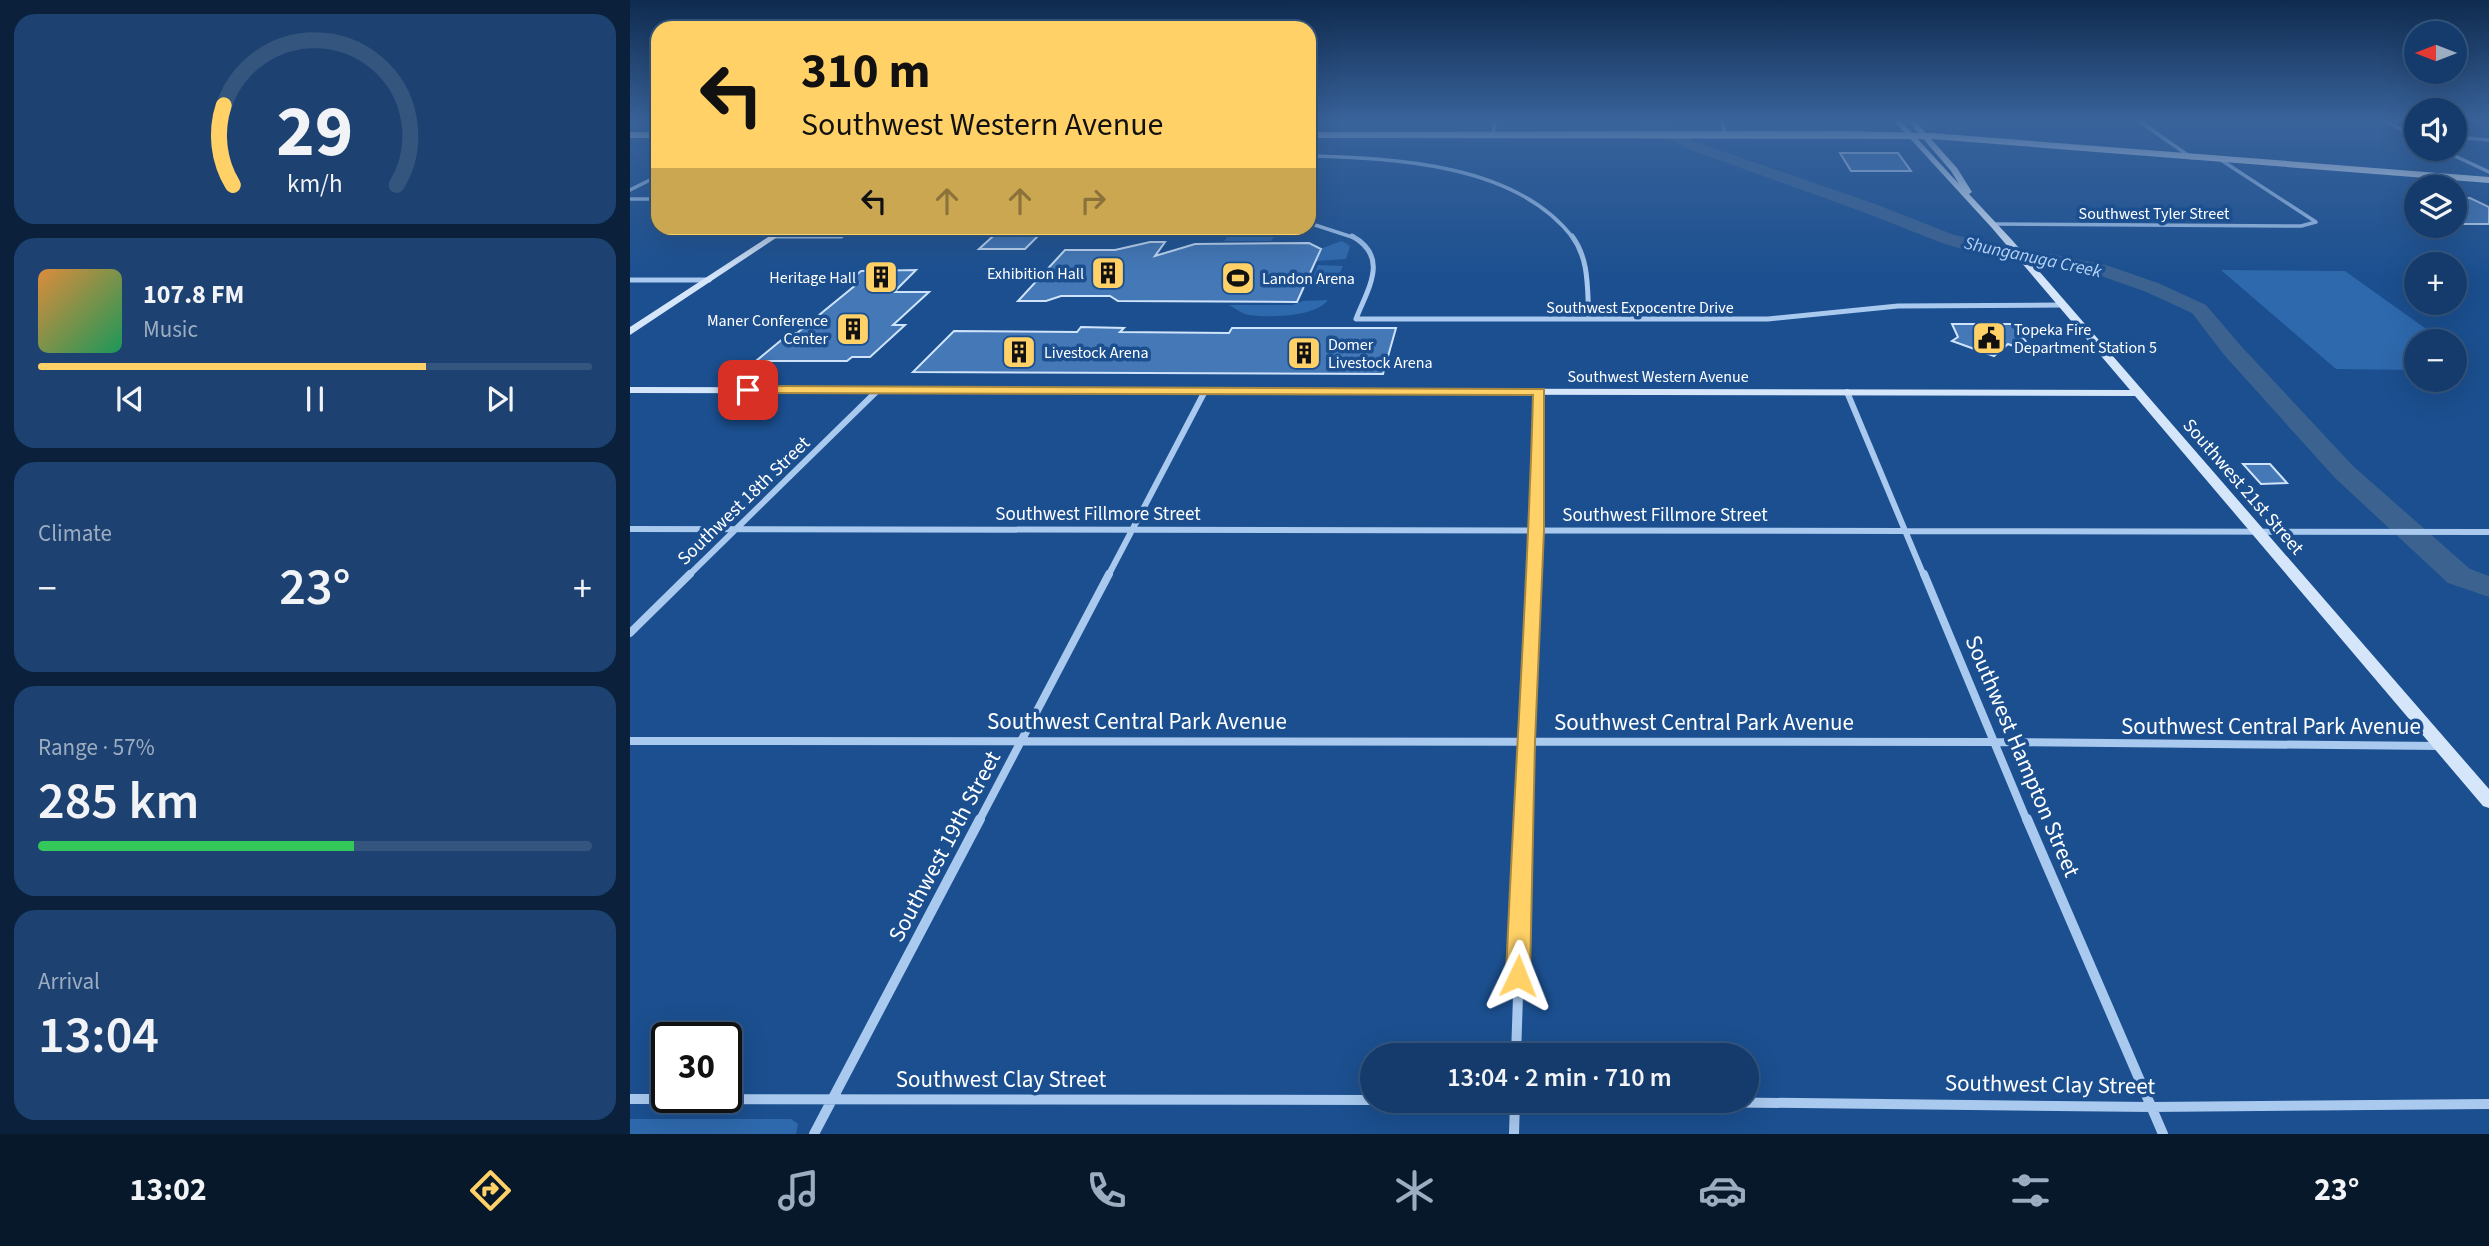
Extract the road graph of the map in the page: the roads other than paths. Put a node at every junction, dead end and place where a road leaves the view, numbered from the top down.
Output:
1 (1460, 174) edge
2 (1943, 174) edge
3 (1955, 174) edge
4 (2243, 174) edge
5 (2408, 174) edge
6 (651, 180) edge
7 (2489, 180) edge
8 (630, 190) edge
9 (1969, 197) junction
10 (630, 198) edge
11 (651, 198) edge
12 (1993, 224) junction
13 (1316, 225) edge
14 (845, 235) edge
15 (775, 236) joint
16 (630, 280) edge
17 (709, 280) junction
18 (2064, 305) junction
19 (1588, 319) junction
20 (630, 332) edge
21 (630, 390) edge
22 (878, 390) junction
23 (1205, 391) junction
24 (1539, 391) junction
25 (1847, 392) junction
26 (2139, 393) junction
27 (735, 529) junction
28 (1132, 529) junction
29 (630, 530) edge
30 (1537, 530) junction
31 (1906, 530) junction
32 (2258, 532) junction
33 (2489, 532) edge
34 (630, 633) edge
35 (1021, 740) junction
36 (630, 741) edge
37 (1525, 741) junction
38 (1995, 742) junction
39 (2442, 746) junction
40 (2489, 801) edge
41 (1516, 1043) edge
42 (630, 1099) edge
43 (832, 1100) junction
44 (1360, 1100) edge
45 (1759, 1103) edge
46 (2489, 1104) edge
47 (2151, 1107) junction
48 (1515, 1113) edge
49 (814, 1134) edge
50 (1514, 1134) edge
51 (2163, 1134) edge

1 - 19 street
2 - 9 main road, Southwest 21st Street
3 - 9 main road, Southwest 21st Street
4 - 12 street, Southwest Tyler Street
5 - 7 main road
6 - 8 street
9 - 12 main road, Southwest 21st Street
10 - 11 street
12 - 18 main road, Southwest 21st Street
13 - 19 street, Southwest Expocentre Drive
14 - 15 street
15 - 17 main road
16 - 17 street
17 - 20 main road
18 - 19 street, Southwest Expocentre Drive
18 - 26 main road, Southwest 21st Street
21 - 22 main road, Southwest Western Avenue
22 - 23 main road, Southwest Western Avenue
22 - 27 street, Southwest 18th Street
23 - 24 main road, Southwest Western Avenue
23 - 28 street, Southwest 19th Street
24 - 25 main road, Southwest Western Avenue
24 - 30 street
25 - 26 main road, Southwest Western Avenue
25 - 31 street, Southwest Hampton Street
26 - 32 main road, Southwest 21st Street
27 - 28 street, Southwest Fillmore Street
27 - 29 street, Southwest Fillmore Street
27 - 34 street, Southwest 18th Street
28 - 30 street, Southwest Fillmore Street
28 - 35 street, Southwest 19th Street
30 - 31 street, Southwest Fillmore Street
30 - 37 street
31 - 32 street, Southwest Fillmore Street
31 - 38 street, Southwest Hampton Street
32 - 33 street, Southwest Fillmore Street
32 - 39 main road, Southwest 21st Street
35 - 36 street, Southwest Central Park Avenue
35 - 37 street, Southwest Central Park Avenue
35 - 43 street, Southwest 19th Street
37 - 38 street, Southwest Central Park Avenue
37 - 41 street
38 - 39 street, Southwest Central Park Avenue
38 - 47 street, Southwest Hampton Street
39 - 40 main road, Southwest 21st Street
42 - 43 street, Southwest Clay Street
43 - 44 street, Southwest Clay Street
43 - 49 street, Southwest 19th Street
45 - 47 street, Southwest Clay Street
46 - 47 street, Southwest Clay Street
47 - 51 street, Southwest Hampton Street
48 - 50 street

